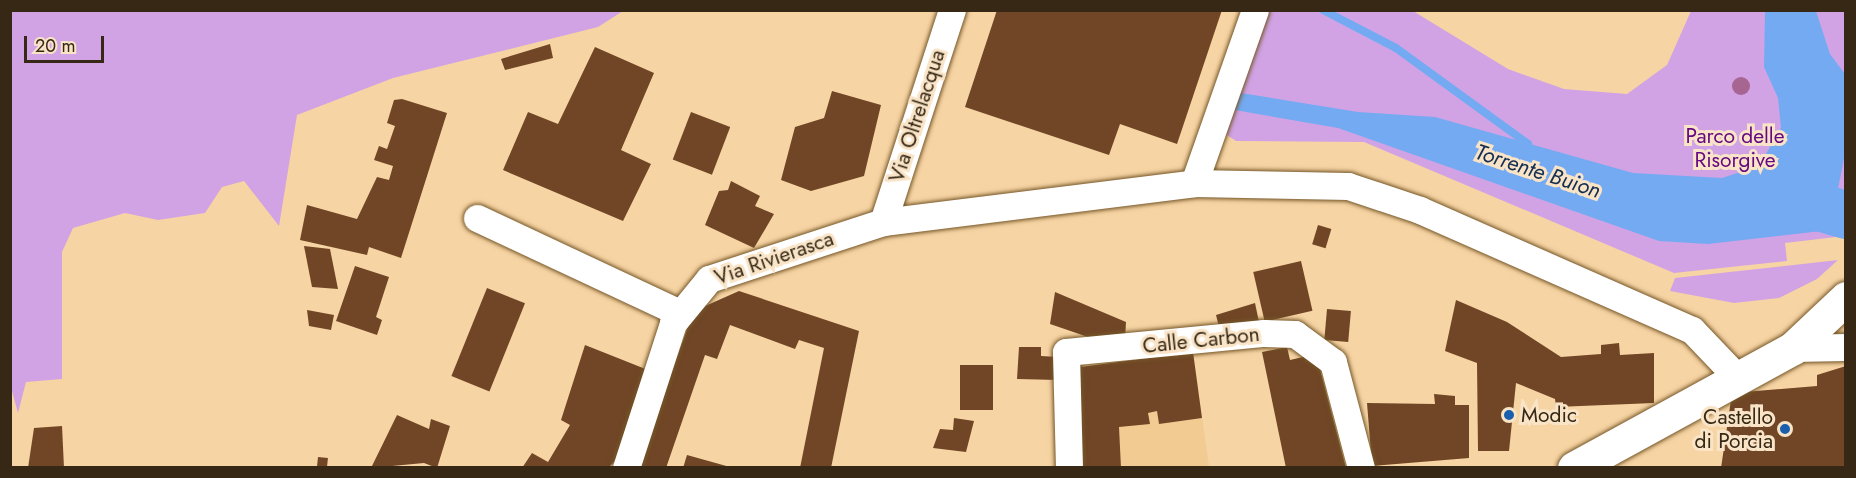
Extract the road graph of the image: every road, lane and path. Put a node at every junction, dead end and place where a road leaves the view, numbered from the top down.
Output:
1 (952, 10) edge
2 (1255, 10) edge
3 (1194, 183) junction
4 (477, 218) dead end
5 (883, 222) junction
6 (1843, 307) edge
7 (678, 312) junction
8 (1845, 347) edge
9 (1793, 348) junction
10 (1736, 376) junction
11 (626, 468) edge
12 (1069, 468) edge
13 (1361, 468) edge
14 (1574, 468) edge

1 - 5 street, Via Oltrelacqua
2 - 3 street
3 - 5 street, Via Rivierasca
3 - 10 street, Via Rivierasca
4 - 7 street
5 - 7 street, Via Rivierasca
6 - 9 main road
7 - 11 street, Via Rivierasca
8 - 9 street
9 - 10 main road
10 - 14 main road
12 - 13 street, Calle Carbon

